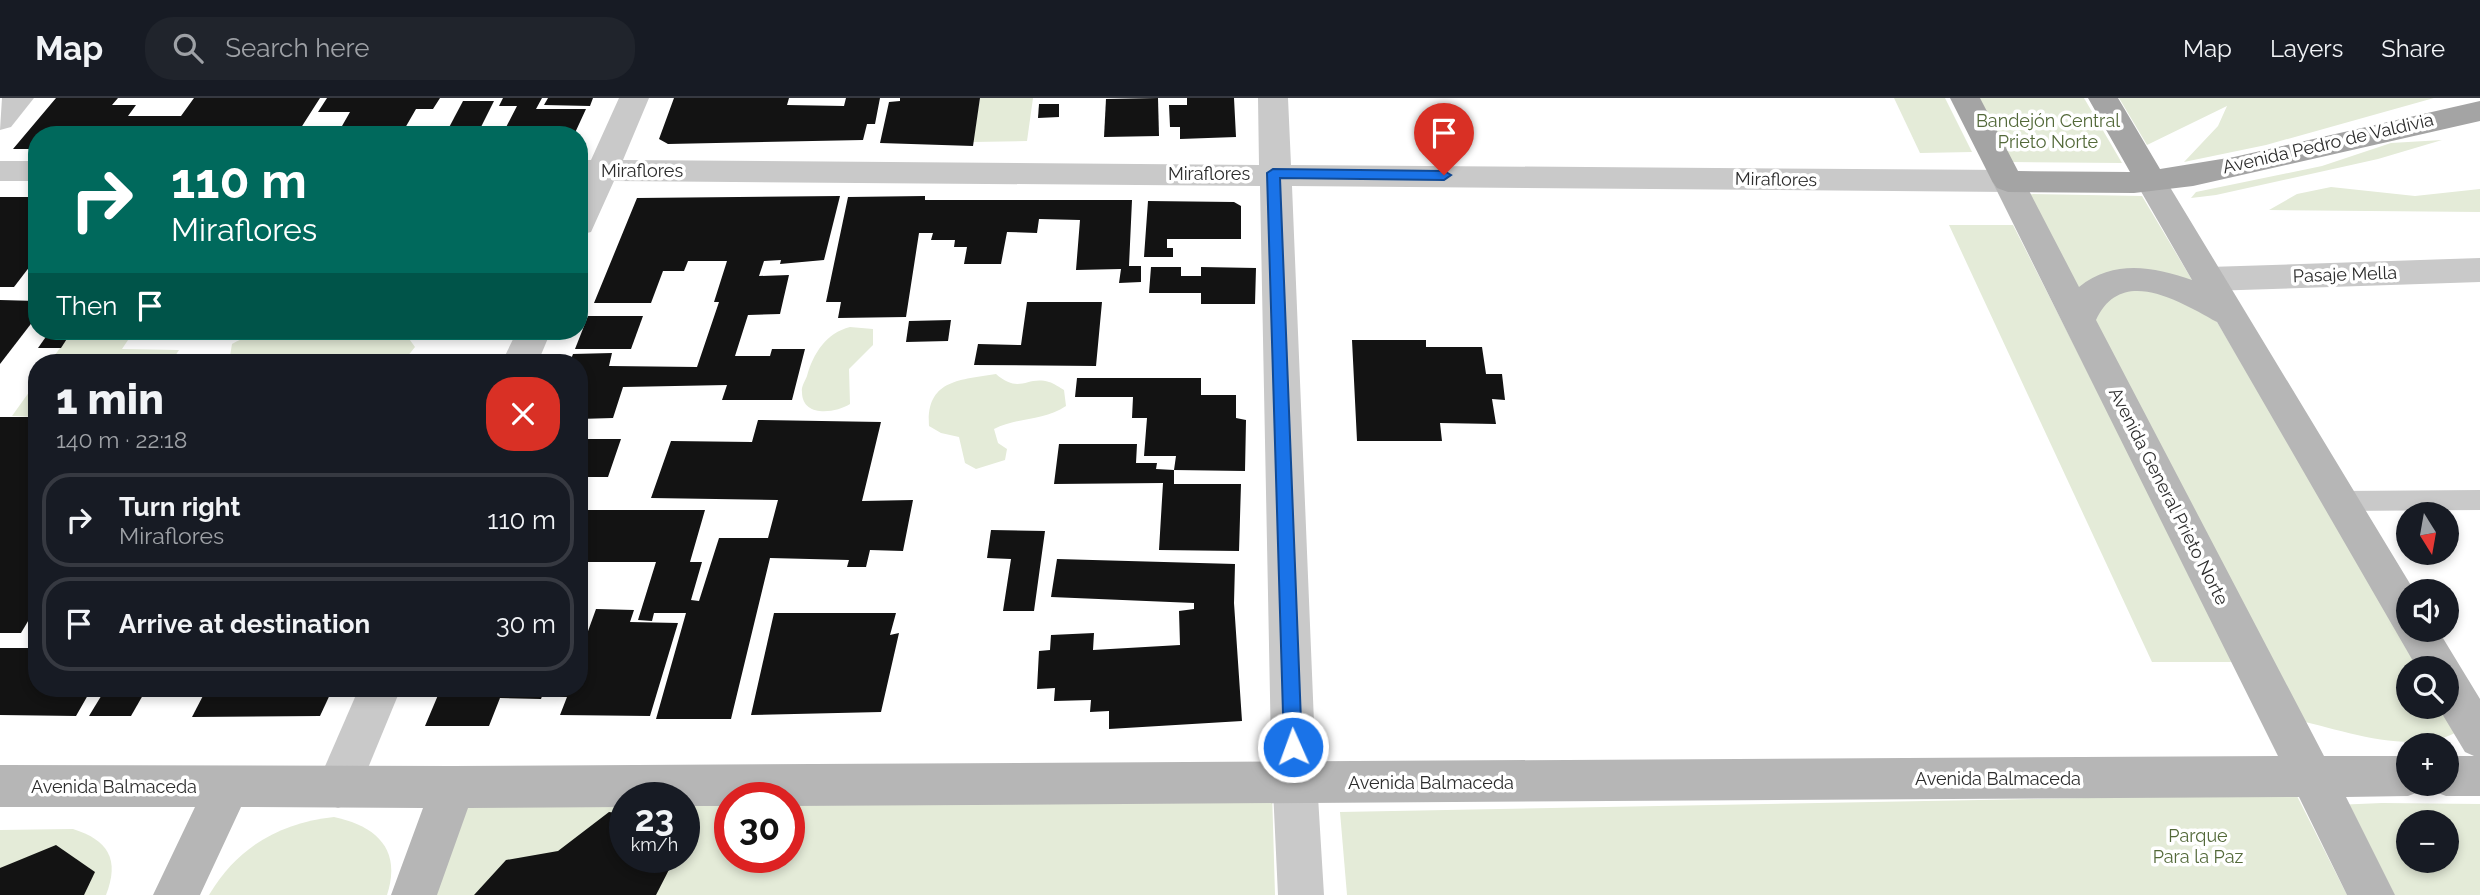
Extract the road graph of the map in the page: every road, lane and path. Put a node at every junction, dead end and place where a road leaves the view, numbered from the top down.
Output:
1 (19, 98) edge
2 (634, 98) edge
3 (1272, 98) edge
4 (1965, 98) edge
5 (2103, 98) edge
6 (2480, 111) edge
7 (0, 120) edge
8 (591, 170) edge
9 (0, 171) edge
10 (28, 171) edge
11 (1273, 173) junction
12 (2008, 181) junction
13 (2151, 181) junction
14 (2480, 270) edge
15 (2209, 279) junction
16 (2230, 314) junction
17 (2079, 320) junction
18 (2480, 500) edge
19 (2340, 501) junction
20 (2396, 596) edge
21 (376, 697) edge
22 (2459, 703) edge
23 (2480, 738) edge
24 (2311, 776) junction
25 (2396, 776) edge
26 (2459, 776) edge
27 (2480, 776) edge
28 (1295, 783) junction
29 (0, 786) edge
30 (228, 786) junction
31 (338, 787) junction
32 (453, 787) junction
33 (176, 895) edge
34 (414, 895) edge
35 (1301, 895) edge
36 (2372, 895) edge

1 - 7 street
2 - 8 street
3 - 11 street
4 - 12 main road, Avenida General Prieto Norte
5 - 13 main road
6 - 13 main road, Avenida Pedro de Valdivia
8 - 11 street, Miraflores
9 - 10 street
11 - 12 street, Miraflores
11 - 28 street
12 - 13 main road, Avenida Pedro de Valdivia
12 - 17 main road, Avenida General Prieto Norte
13 - 15 main road
14 - 15 street, Pasaje Mella
15 - 16 main road
16 - 17 main road
16 - 19 main road
17 - 24 main road, Avenida General Prieto Norte
18 - 19 lane
19 - 20 main road
21 - 31 street
22 - 23 main road
24 - 25 main road, Avenida Balmaceda
24 - 28 main road, Avenida Balmaceda
24 - 36 main road, Avenida General Prieto Norte
26 - 27 main road
28 - 32 main road, Avenida Balmaceda
28 - 35 street
29 - 30 main road, Avenida Balmaceda
30 - 31 main road, Avenida Balmaceda
30 - 33 main road, Avenida Balmaceda
31 - 32 main road, Avenida Balmaceda
32 - 34 main road

